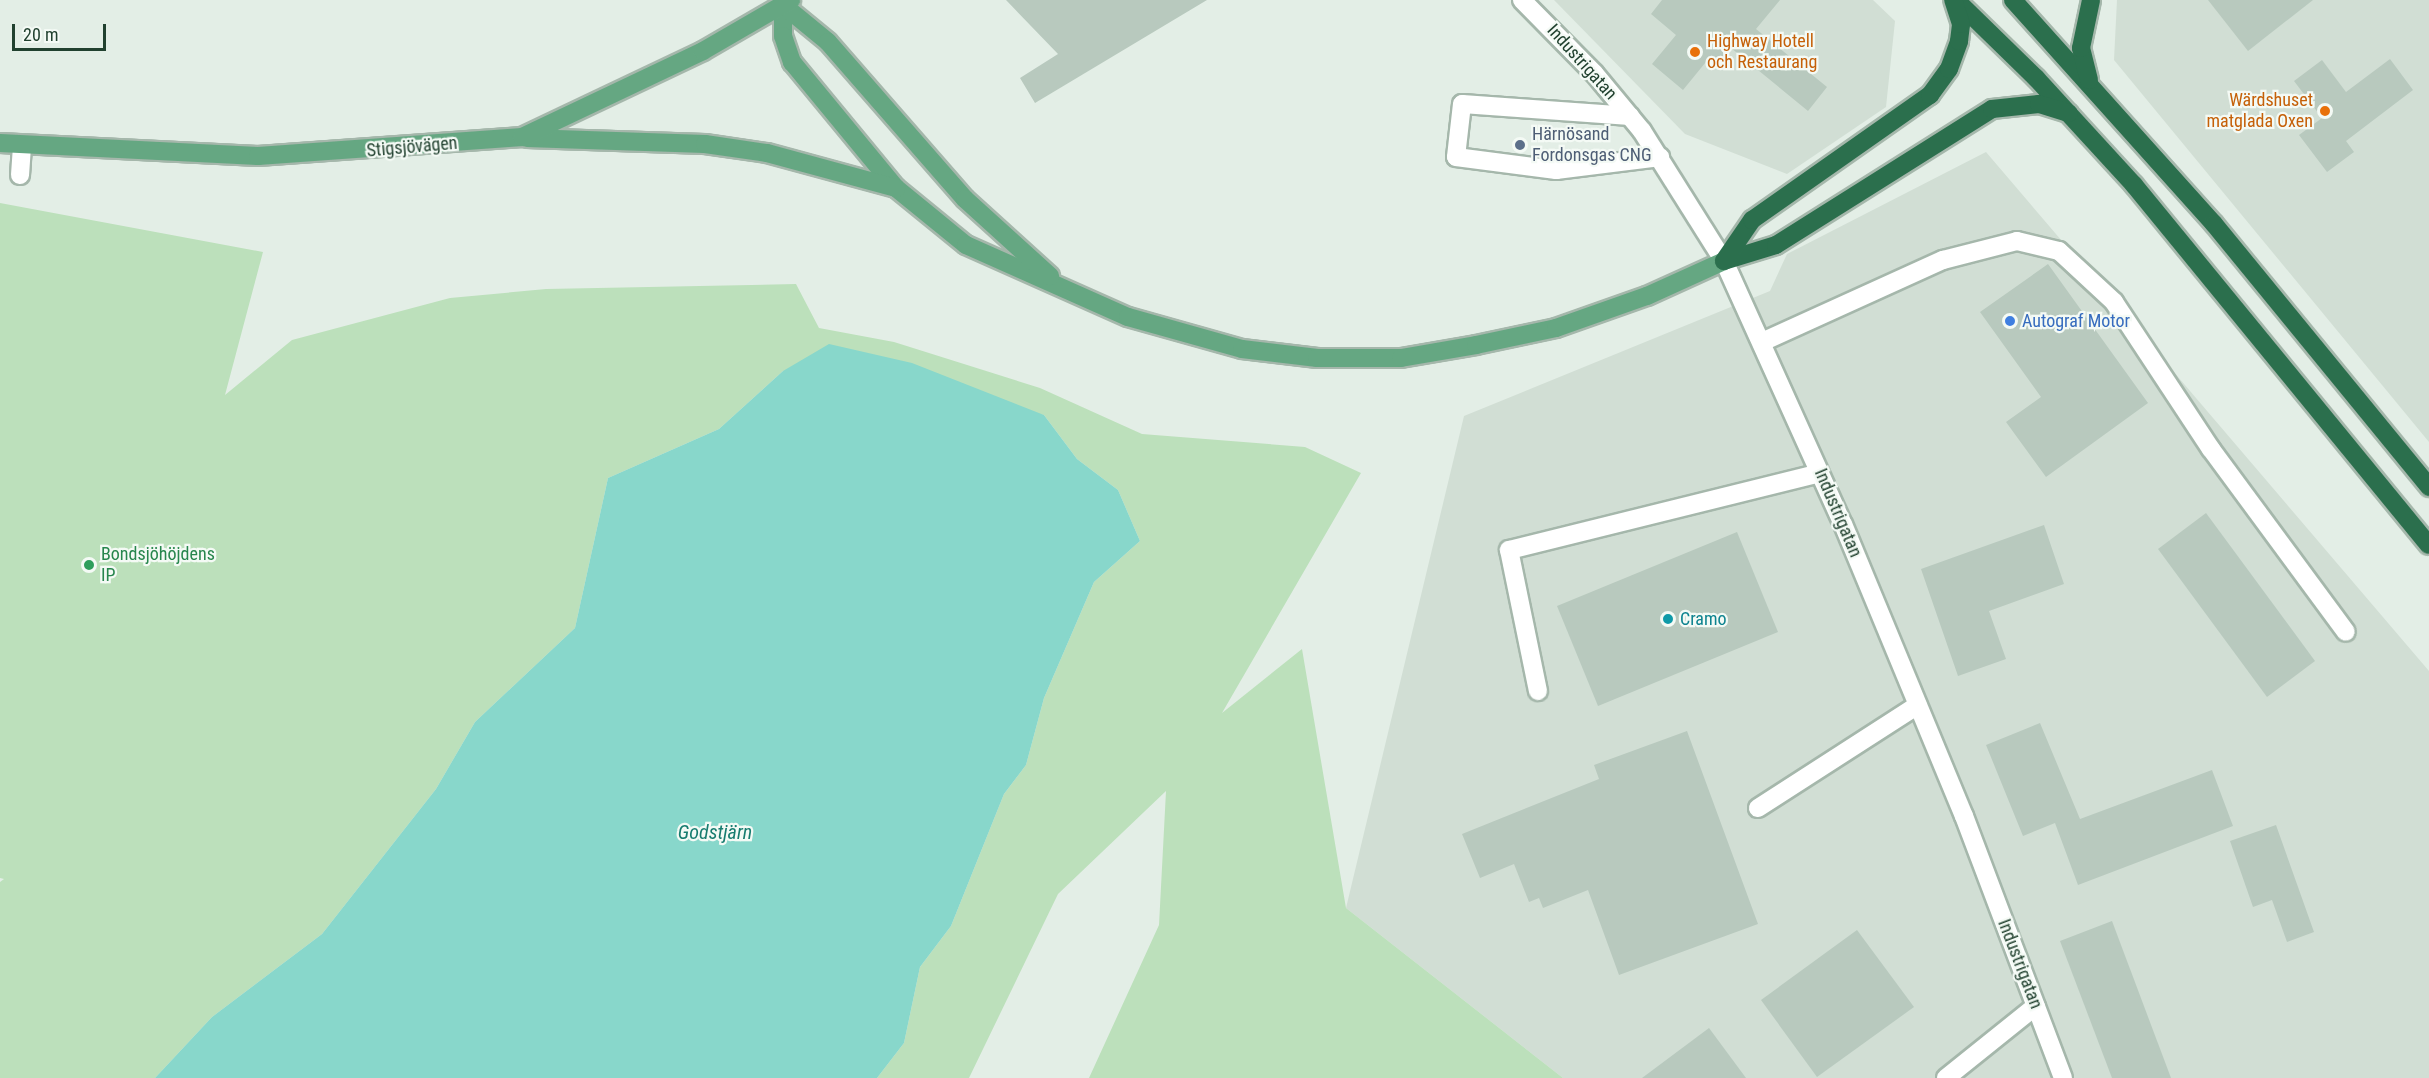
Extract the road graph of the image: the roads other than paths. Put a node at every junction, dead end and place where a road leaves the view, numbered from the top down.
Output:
1 (1522, 0) edge
2 (1954, 0) edge
3 (2013, 0) edge
4 (2091, 0) edge
5 (785, 2) edge
6 (2090, 85) junction
7 (2069, 113) junction
8 (1630, 116) junction
9 (522, 137) junction
10 (0, 143) edge
11 (22, 145) junction
12 (1660, 157) junction
13 (20, 175) dead end
14 (896, 188) junction
15 (1724, 261) junction
16 (1053, 280) junction
17 (1762, 342) junction
18 (1820, 473) junction
19 (2429, 487) edge
20 (2429, 545) edge
21 (2346, 632) dead end
22 (1538, 691) dead end
23 (1918, 705) junction
24 (1758, 808) dead end
25 (2036, 1006) junction
26 (1946, 1078) edge
27 (2063, 1078) edge

1 - 8 street, Industrigatan
2 - 7 highway
2 - 15 highway
3 - 6 highway
4 - 6 highway
5 - 9 main road, Stigsjövägen
5 - 14 main road
5 - 16 main road
6 - 19 highway
7 - 15 highway
7 - 20 highway
8 - 12 street, Industrigatan
8 - 12 street
9 - 11 main road, Stigsjövägen
9 - 14 main road
10 - 11 main road, Stigsjövägen
11 - 13 street
12 - 15 street, Industrigatan
14 - 16 main road
15 - 16 main road
15 - 17 street, Industrigatan
17 - 18 street, Industrigatan
17 - 21 street
18 - 22 street
18 - 23 street, Industrigatan
23 - 24 street
23 - 25 street, Industrigatan
25 - 26 street
25 - 27 street, Industrigatan

